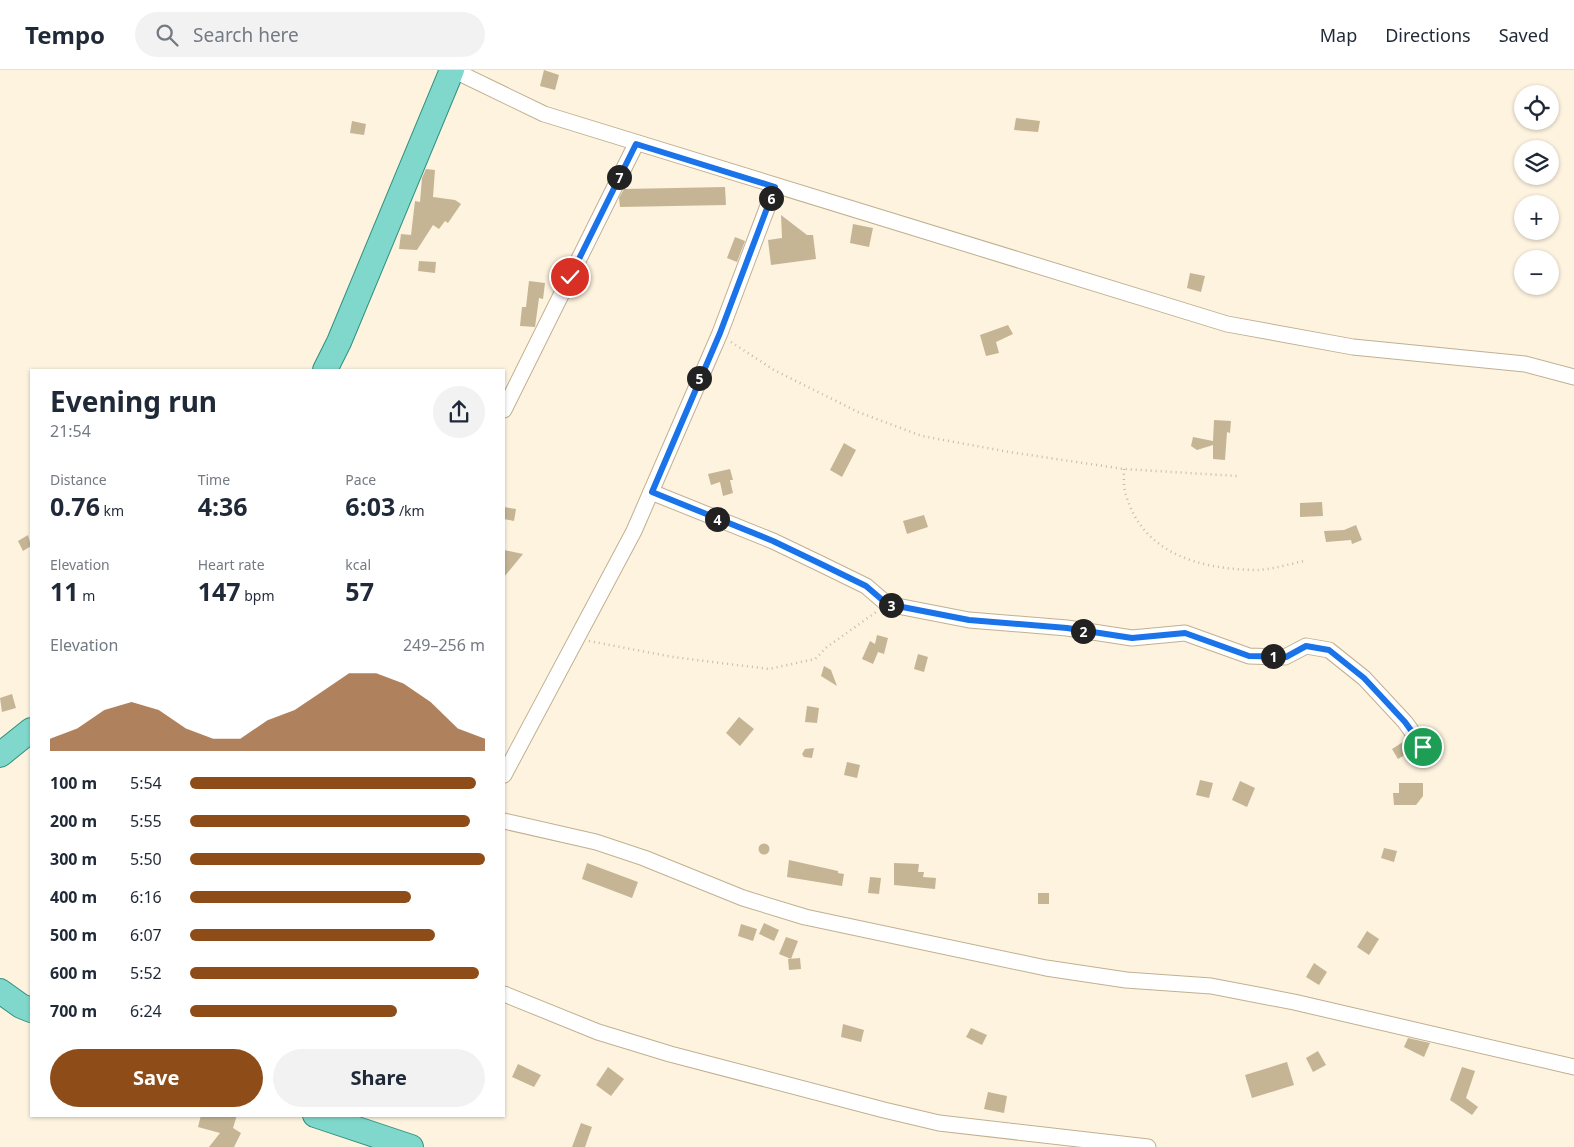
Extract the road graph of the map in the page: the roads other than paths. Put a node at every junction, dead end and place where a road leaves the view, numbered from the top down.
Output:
1 (452, 70) edge
2 (636, 144) junction
3 (775, 187) junction
4 (326, 369) edge
5 (1574, 377) edge
6 (505, 408) edge
7 (652, 492) junction
8 (30, 731) edge
9 (1423, 747) dead end
10 (0, 755) edge
11 (505, 773) edge
12 (505, 821) edge
13 (0, 991) edge
14 (505, 994) edge
15 (30, 1010) edge
16 (1574, 1067) edge
17 (321, 1117) edge
18 (1061, 1142) edge
19 (411, 1147) edge
20 (1148, 1147) edge

1 - 2 street
1 - 4 main road
2 - 3 street
2 - 6 street
3 - 5 street
3 - 7 street
7 - 9 street
7 - 11 street
8 - 10 main road
12 - 16 street
13 - 15 main road
14 - 18 street
17 - 19 main road
18 - 20 street

